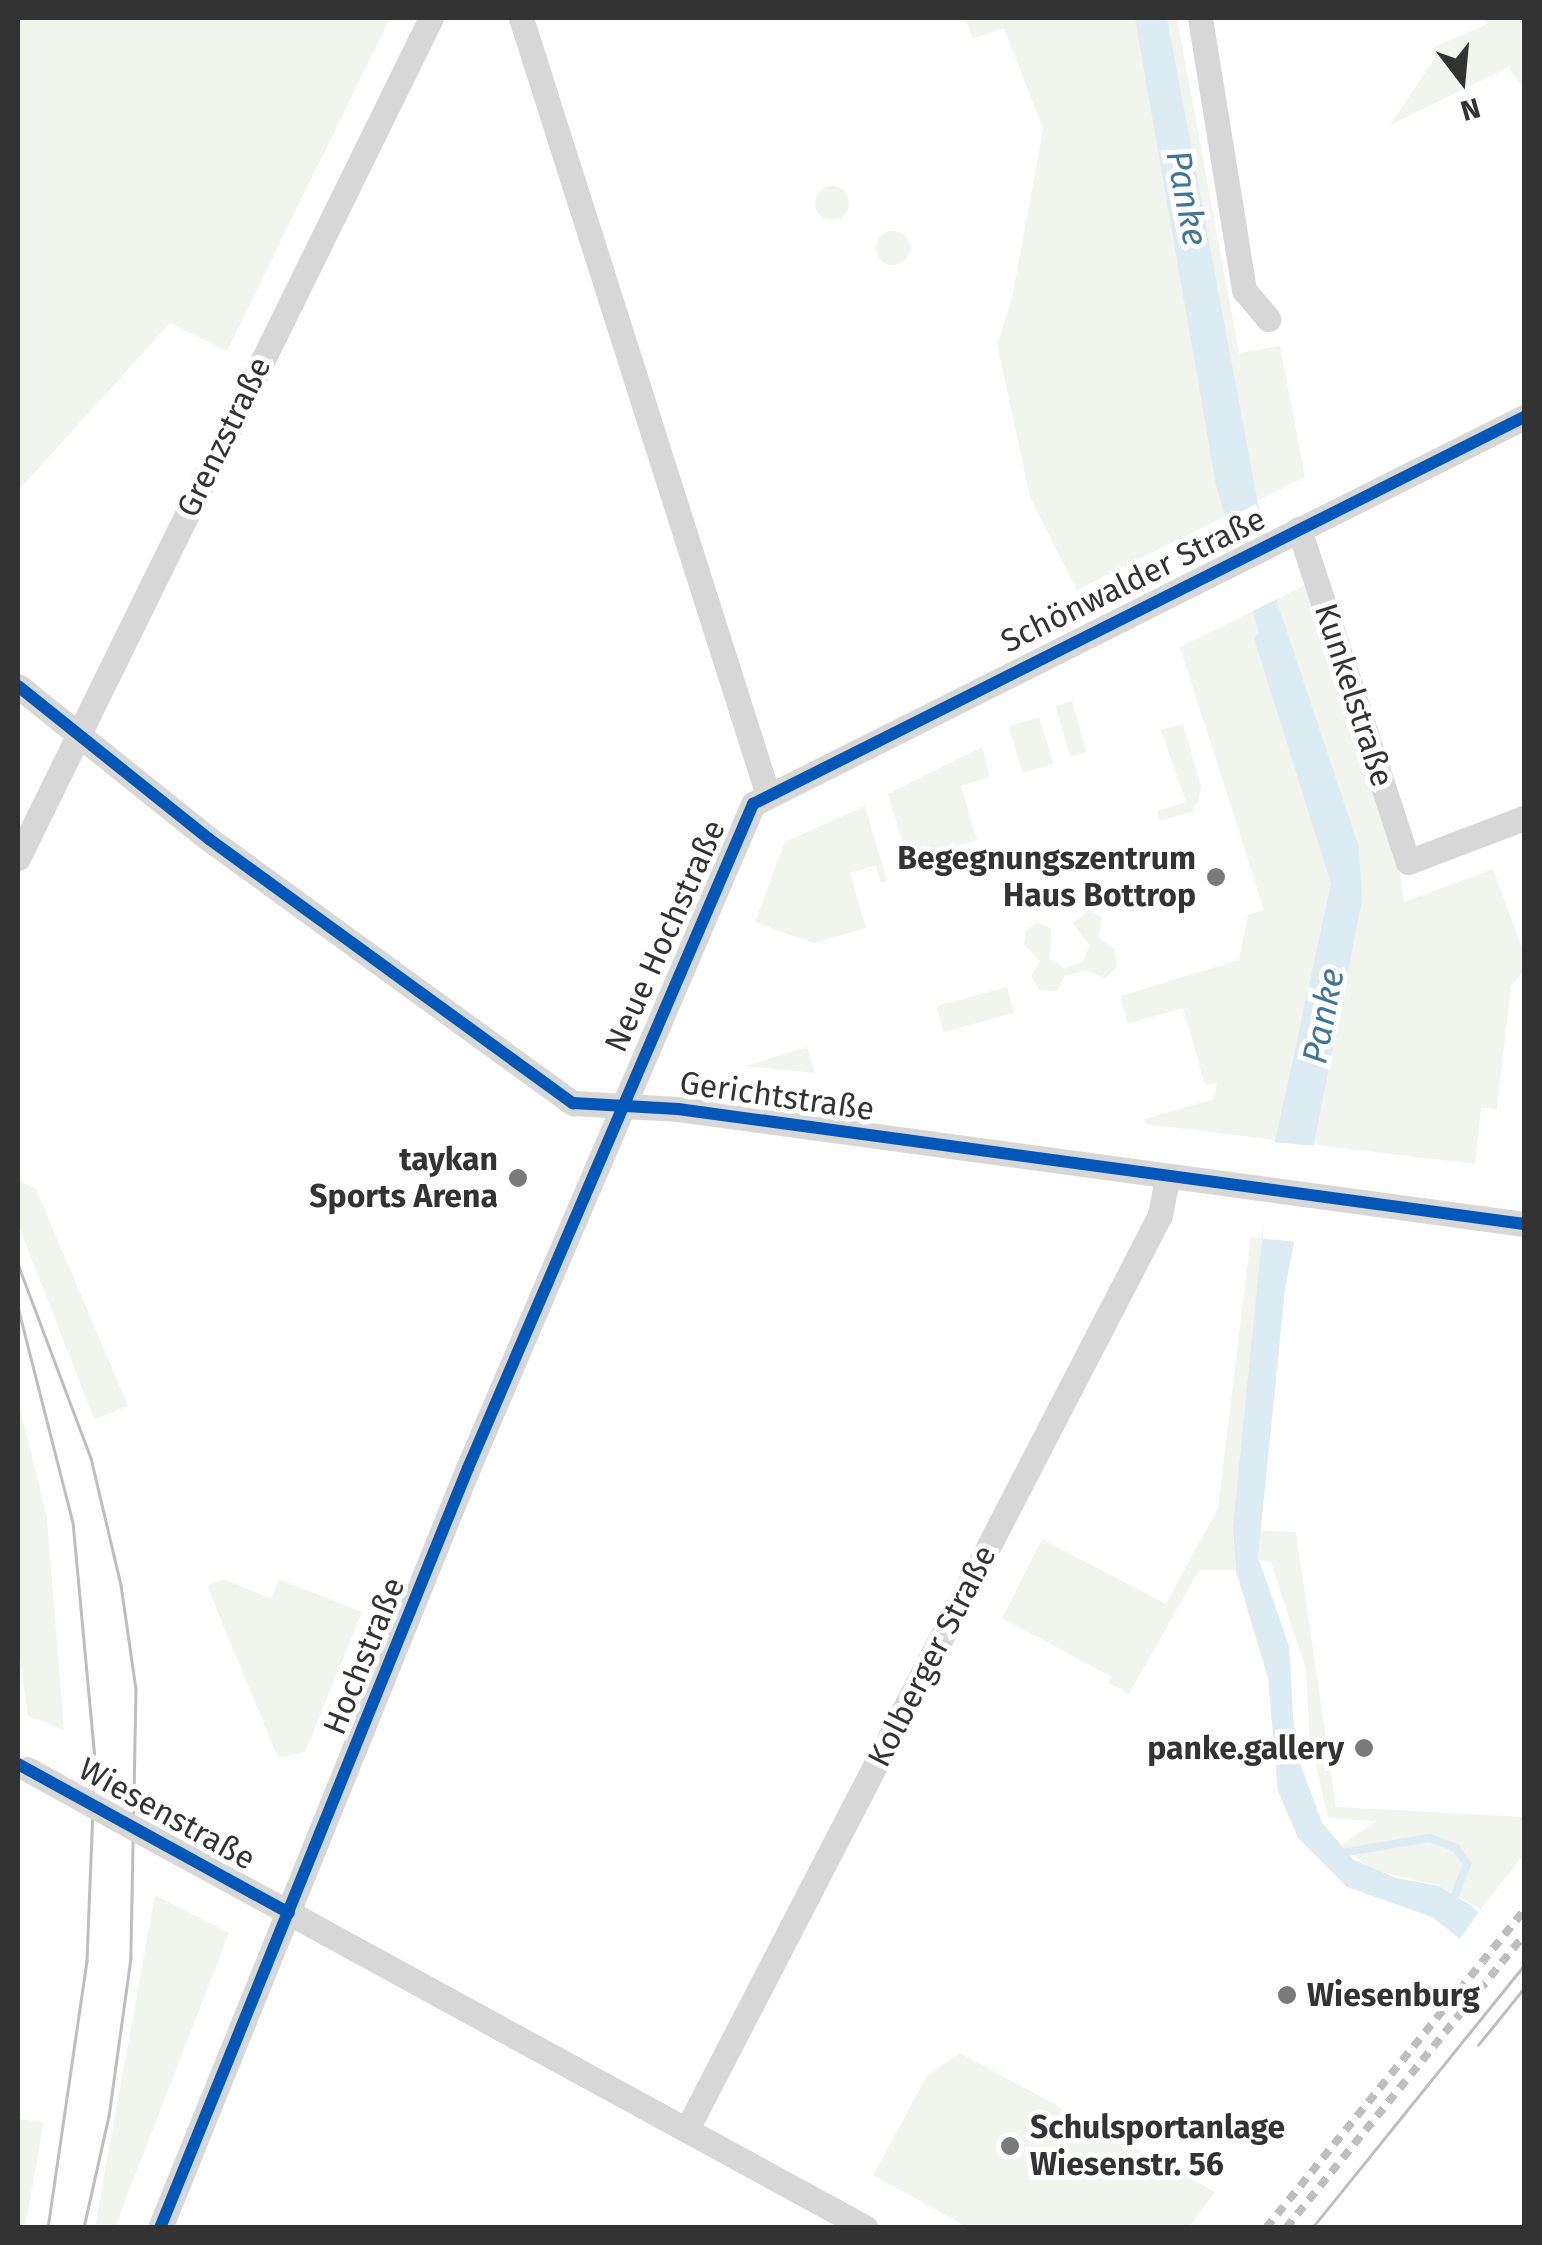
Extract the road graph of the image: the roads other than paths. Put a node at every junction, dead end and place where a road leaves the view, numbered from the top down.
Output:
1 (431, 18) edge
2 (521, 18) edge
3 (1200, 18) edge
4 (1268, 319) dead end
5 (1524, 417) edge
6 (1299, 528) junction
7 (18, 686) edge
8 (77, 737) junction
9 (768, 796) junction
10 (1524, 818) edge
11 (18, 858) edge
12 (621, 1106) junction
13 (1167, 1180) junction
14 (1524, 1224) edge
15 (22, 1766) edge
16 (289, 1913) junction
17 (687, 2129) junction
18 (160, 2228) edge
19 (866, 2228) edge

1 - 8 street, Grenzstraße
2 - 9 street
3 - 4 street
5 - 6 street, Schönwalder Straße
6 - 9 street, Schönwalder Straße
6 - 10 street, Kunkelstraße
7 - 8 street, Gerichtstraße
8 - 11 street, Grenzstraße
8 - 12 street, Gerichtstraße
9 - 12 street, Neue Hochstraße
12 - 13 street, Gerichtstraße
12 - 16 street, Hochstraße
13 - 14 street, Gerichtstraße
13 - 17 street, Kolberger Straße
15 - 16 street, Wiesenstraße, bridge
16 - 17 street, Wiesenstraße
16 - 18 street, Hochstraße
17 - 19 street, Wiesenstraße

